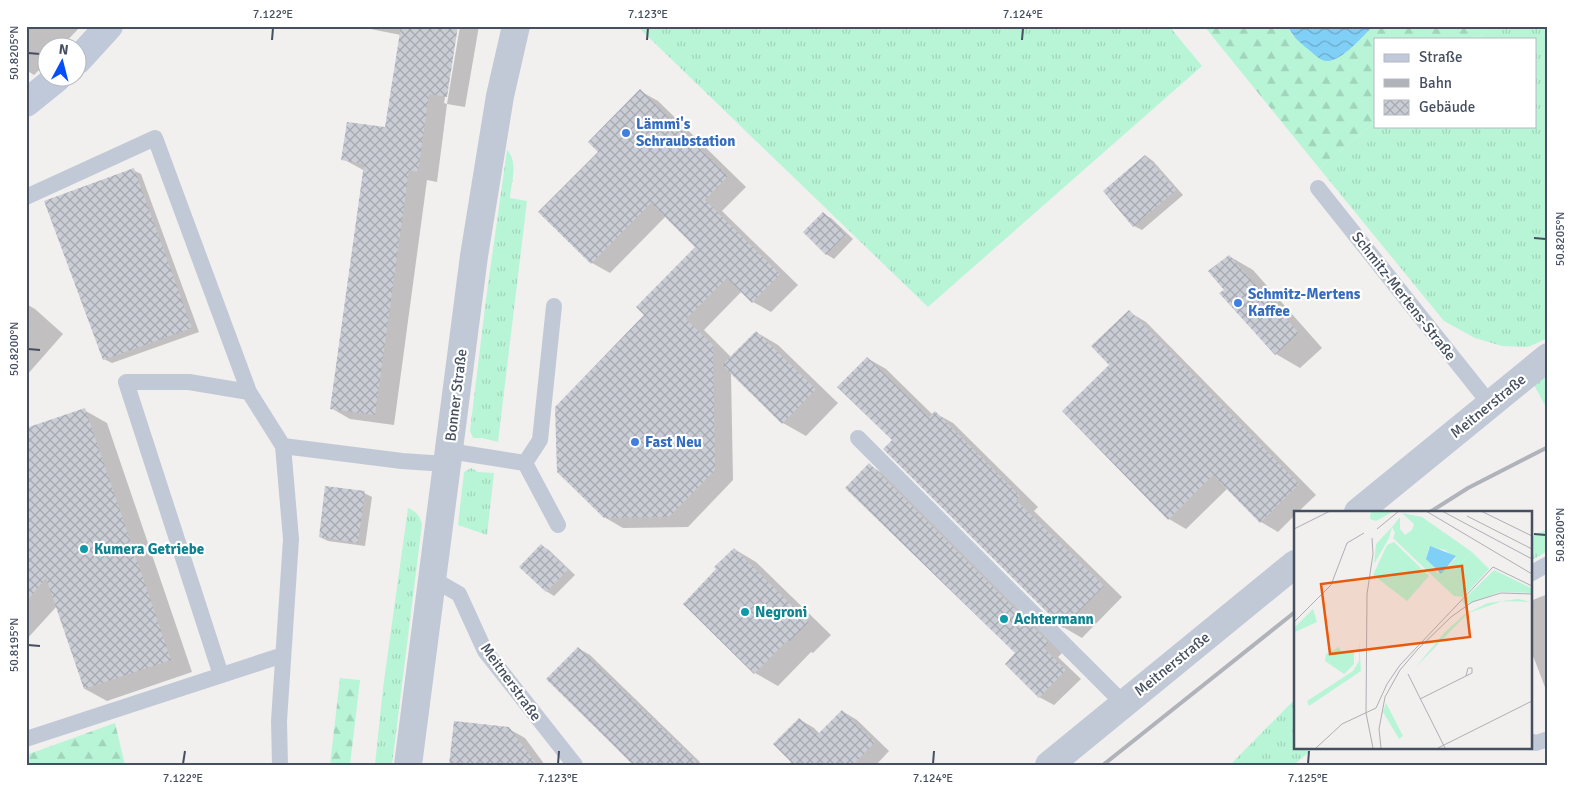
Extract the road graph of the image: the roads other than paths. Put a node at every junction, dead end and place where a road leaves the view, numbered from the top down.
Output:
1 (109, 26) edge
2 (516, 26) edge
3 (88, 49) edge
4 (45, 88) edge
5 (26, 103) edge
6 (1318, 188) dead end
7 (26, 197) edge
8 (554, 306) dead end
9 (1548, 356) edge
10 (249, 392) junction
11 (1490, 404) junction
12 (858, 438) dead end
13 (283, 446) junction
14 (447, 457) junction
15 (525, 463) junction
16 (1359, 511) edge
17 (558, 525) dead end
18 (1548, 564) edge
19 (1294, 565) edge
20 (1532, 573) edge
21 (431, 578) junction
22 (283, 655) junction
23 (221, 675) junction
24 (1124, 704) junction
25 (26, 739) edge
26 (1548, 739) edge
27 (1532, 742) edge
28 (280, 765) edge
29 (408, 765) edge
30 (574, 765) edge
31 (1049, 765) edge

1 - 3 main road
2 - 14 street, Bonner Straße
4 - 5 main road
6 - 11 lane, Schmitz-Mertens-Straße
7 - 10 lane
8 - 15 lane
9 - 11 street, Meitnerstraße
10 - 13 lane
10 - 23 lane
11 - 16 street, Meitnerstraße
12 - 24 lane
13 - 14 lane
13 - 22 lane
14 - 15 lane
14 - 21 street, Bonner Straße
15 - 17 lane
18 - 20 lane
19 - 24 street, Meitnerstraße
21 - 29 street, Bonner Straße
21 - 30 lane, Meitnerstraße
22 - 23 lane
22 - 28 lane
23 - 25 lane
24 - 31 street, Meitnerstraße
26 - 27 lane

